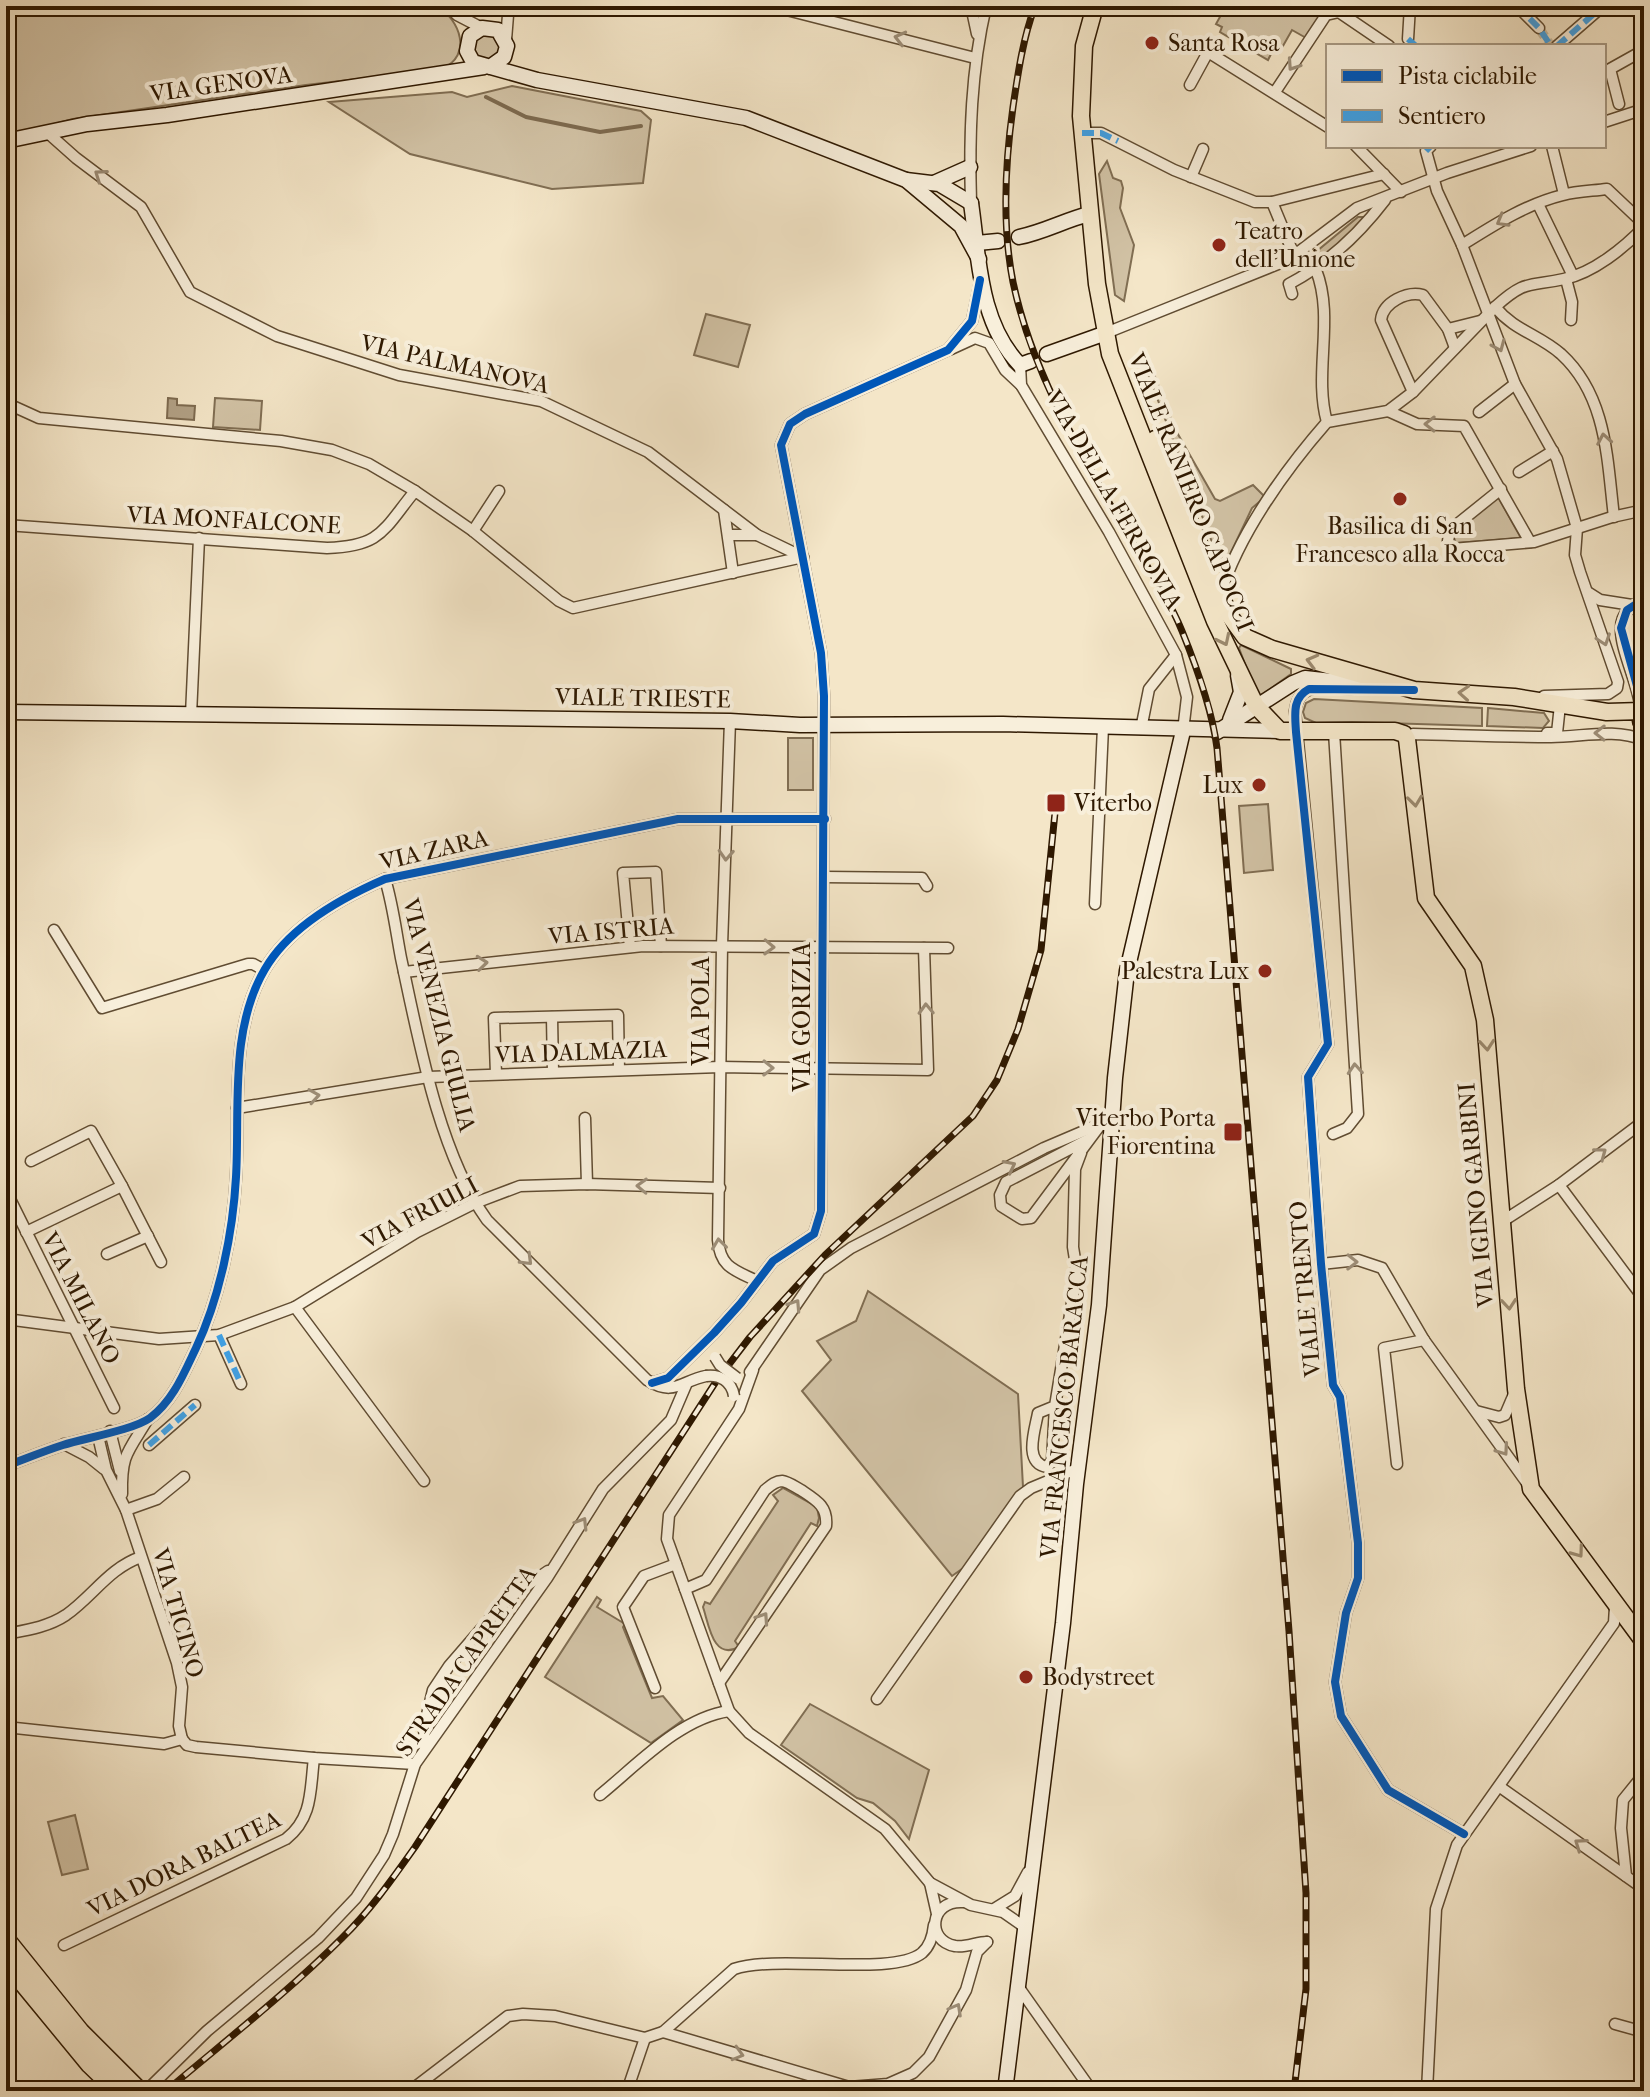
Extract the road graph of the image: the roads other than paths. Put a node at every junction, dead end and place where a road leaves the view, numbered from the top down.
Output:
1 (448, 6) edge
2 (527, 6) edge
3 (551, 6) edge
4 (771, 6) edge
5 (971, 6) edge
6 (1095, 6) edge
7 (1410, 6) edge
8 (1517, 6) edge
9 (1602, 6) edge
10 (986, 8) edge
11 (511, 11) edge
12 (457, 15) junction
13 (484, 27) junction
14 (1539, 28) tunnel mouth
15 (506, 40) junction
16 (978, 40) junction
17 (1386, 44) edge
18 (1410, 44) edge
19 (1555, 44) edge
20 (467, 48) junction
21 (1644, 50) edge
22 (504, 57) junction
23 (975, 58) junction
24 (487, 67) junction
25 (444, 74) junction
26 (537, 80) junction
27 (1190, 85) dead end
28 (1275, 92) junction
29 (1619, 104) dead end
30 (1644, 109) edge
31 (1606, 121) edge
32 (1326, 126) edge
33 (1082, 133) junction
34 (49, 134) junction
35 (6, 141) edge
36 (1358, 148) edge
37 (1428, 148) edge
38 (1525, 148) edge
39 (1552, 148) edge
40 (1203, 149) dead end
41 (970, 167) junction
42 (1383, 173) junction
43 (1191, 177) junction
44 (1433, 178) junction
45 (930, 189) junction
46 (1401, 192) junction
47 (1564, 194) junction
48 (1386, 198) junction
49 (1272, 202) junction
50 (971, 203) junction
51 (1538, 204) junction
52 (1089, 214) junction
53 (1644, 226) edge
54 (1019, 237) dead end
55 (998, 241) dead end
56 (977, 243) junction
57 (1462, 245) junction
58 (1291, 257) junction
59 (979, 259) junction
60 (1316, 270) junction
61 (1569, 278) junction
62 (980, 280) junction
63 (1292, 294) dead end
64 (1495, 307) junction
65 (1484, 318) junction
66 (1571, 320) dead end
67 (1448, 329) junction
68 (1106, 333) junction
69 (948, 350) junction
70 (1453, 350) junction
71 (1047, 354) dead end
72 (1025, 363) joint
73 (1515, 384) junction
74 (1021, 385) junction
75 (1413, 392) junction
76 (6, 403) edge
77 (1388, 411) junction
78 (1479, 412) dead end
79 (1327, 422) junction
80 (1553, 451) junction
81 (1519, 472) dead end
82 (1499, 486) junction
83 (415, 491) junction
84 (499, 491) dead end
85 (724, 510) junction
86 (1644, 510) edge
87 (1614, 517) junction
88 (6, 525) edge
89 (1577, 528) junction
90 (473, 531) junction
91 (729, 535) junction
92 (757, 535) junction
93 (199, 538) junction
94 (1530, 542) junction
95 (803, 557) junction
96 (733, 573) junction
97 (1588, 592) junction
98 (1220, 596) junction
99 (1644, 599) edge
100 (1632, 605) junction
101 (1176, 655) junction
102 (1237, 667) junction
103 (1414, 690) junction
104 (1514, 697) junction
105 (1560, 705) junction
106 (1256, 706) junction
107 (1295, 711) junction
108 (6, 712) edge
109 (191, 715) junction
110 (1643, 715) edge
111 (730, 721) junction
112 (1229, 722) junction
113 (824, 724) junction
114 (1103, 727) junction
115 (1141, 729) junction
116 (1183, 731) junction
117 (1326, 731) junction
118 (1217, 732) junction
119 (1288, 732) junction
120 (1401, 735) junction
121 (1644, 740) edge
122 (728, 818) junction
123 (825, 819) junction
124 (824, 877) junction
125 (385, 879) junction
126 (927, 886) dead end
127 (1095, 904) dead end
128 (54, 930) dead end
129 (722, 945) junction
130 (661, 946) junction
131 (630, 947) junction
132 (924, 948) junction
133 (948, 948) dead end
134 (822, 949) junction
135 (264, 970) junction
136 (404, 972) junction
137 (552, 1017) junction
138 (720, 1067) junction
139 (822, 1069) junction
140 (619, 1070) junction
141 (553, 1072) junction
142 (496, 1074) junction
143 (428, 1077) junction
144 (237, 1108) junction
145 (585, 1118) dead end
146 (1108, 1121) junction
147 (1644, 1121) edge
148 (1333, 1134) dead end
149 (1089, 1139) junction
150 (1081, 1153) junction
151 (31, 1161) dead end
152 (587, 1184) junction
153 (1559, 1185) junction
154 (122, 1186) junction
155 (720, 1188) junction
156 (6, 1191) edge
157 (475, 1203) junction
158 (10, 1207) edge
159 (1503, 1221) junction
160 (26, 1232) junction
161 (148, 1236) junction
162 (107, 1254) dead end
163 (161, 1262) dead end
164 (1321, 1264) junction
165 (757, 1281) junction
166 (1644, 1299) edge
167 (295, 1307) junction
168 (6, 1319) edge
169 (75, 1328) junction
170 (714, 1333) junction
171 (219, 1335) junction
172 (200, 1338) junction
173 (1424, 1340) junction
174 (753, 1370) junction
175 (737, 1378) junction
176 (723, 1379) junction
177 (652, 1383) junction
178 (241, 1384) dead end
179 (686, 1385) junction
180 (1516, 1389) junction
181 (739, 1395) junction
182 (195, 1405) dead end
183 (1055, 1406) junction
184 (114, 1408) dead end
185 (1476, 1411) junction
186 (148, 1419) junction
187 (110, 1431) junction
188 (98, 1436) junction
189 (64, 1444) junction
190 (149, 1445) dead end
191 (1397, 1464) dead end
192 (6, 1466) edge
193 (1079, 1468) junction
194 (106, 1470) junction
195 (121, 1473) junction
196 (184, 1477) dead end
197 (424, 1481) dead end
198 (1531, 1489) junction
199 (125, 1505) junction
200 (141, 1557) junction
201 (676, 1564) junction
202 (554, 1567) junction
203 (685, 1589) junction
204 (1615, 1603) junction
205 (6, 1634) edge
206 (1606, 1634) junction
207 (1639, 1636) edge
208 (719, 1683) junction
209 (655, 1688) dead end
210 (877, 1699) dead end
211 (729, 1711) junction
212 (6, 1727) edge
213 (182, 1739) junction
214 (425, 1747) junction
215 (314, 1758) junction
216 (415, 1764) junction
217 (1644, 1774) edge
218 (1500, 1787) junction
219 (600, 1795) dead end
220 (1464, 1834) junction
221 (1034, 1860) junction
222 (1626, 1876) junction
223 (930, 1883) junction
224 (1644, 1889) edge
225 (966, 1903) junction
226 (994, 1909) junction
227 (935, 1919) junction
228 (1026, 1928) junction
229 (6, 1940) edge
230 (64, 1945) dead end
231 (6, 1962) edge
232 (1017, 1985) junction
233 (1615, 2024) dead end
234 (663, 2032) junction
235 (1644, 2032) edge
236 (645, 2038) junction
237 (118, 2091) edge
238 (139, 2091) edge
239 (146, 2091) edge
240 (410, 2091) edge
241 (627, 2091) edge
242 (1005, 2091) edge
243 (1092, 2091) edge
244 (1427, 2091) edge

1 - 12 street
2 - 3 street
23 -> 4 street
5 - 16 street
6 - 33 main road, VIALE RANIERO CAPOCCI
7 - 18 street
8 - 14 street
9 - 19 street
10 - 16 street, VIA DELLA FERROVIA
11 - 13 street
11 - 15 street
12 - 13 street
12 - 20 street
13 - 15 main road
13 - 20 main road
15 - 22 main road
16 - 23 street, VIA DELLA FERROVIA
17 -> 28 street
20 - 24 main road
20 - 25 main road
21 - 29 street
22 - 24 main road
22 - 26 main road, VIA GENOVA
23 - 41 street, VIA DELLA FERROVIA
24 - 25 main road, VIA GENOVA
24 - 26 main road, VIA GENOVA
25 - 34 main road, VIA GENOVA
26 - 45 main road, VIA GENOVA
27 - 28 street
28 - 32 street
30 - 31 street
33 - 43 street
33 - 52 main road, VIALE RANIERO CAPOCCI
34 - 35 main road, VIA GENOVA
85 -> 34 street, VIA PALMANOVA
36 - 42 street
37 - 44 street
38 - 44 street
39 - 47 street
40 - 43 street
41 - 45 main road
41 - 50 street, VIA DELLA FERROVIA
42 - 46 street
42 - 49 street
43 - 49 street
44 - 46 street
44 - 57 street
45 - 50 main road
45 - 59 main road
46 - 48 street
47 - 51 street
47 - 53 street
48 - 58 street
48 - 60 street
49 - 58 street
50 - 56 main road, VIA DELLA FERROVIA
51 -> 57 street
51 - 61 street
52 - 54 main road
52 - 68 main road, VIALE RANIERO CAPOCCI
53 - 61 street
55 - 56 main road
56 - 59 main road, VIA DELLA FERROVIA
57 - 65 street
58 - 68 street
59 - 62 main road, VIA DELLA FERROVIA
60 - 63 street
60 - 79 street
61 - 64 street
61 - 66 street
62 - 69 street
62 - 72 main road, VIA DELLA FERROVIA
64 - 65 street
87 -> 64 street
65 - 67 street
65 - 70 street
65 -> 73 street
67 - 70 street
67 - 75 street
68 - 71 main road, VIA DELLA FERROVIA
68 - 98 main road, VIALE RANIERO CAPOCCI
68 -> 102 main road, VIALE RANIERO CAPOCCI
69 - 74 street
69 - 95 street, VIA GORIZIA
70 - 75 street
72 - 74 street, VIA DELLA FERROVIA
73 - 78 street
73 - 80 street
74 - 101 street, VIA DELLA FERROVIA
75 - 77 street
76 - 83 street
77 - 79 street
82 -> 77 street
79 - 98 street
80 - 81 street
80 - 89 street
82 - 94 street
82 - 94 street
83 - 90 street
83 - 93 street, VIA MONFALCONE
84 - 90 street
85 - 91 street
85 - 92 street, VIA PALMANOVA
86 - 87 street
87 - 89 street
88 - 93 street, VIA MONFALCONE
89 - 94 street
89 - 97 street
90 - 96 street
91 - 92 street
91 - 96 street
92 - 95 street, VIA PALMANOVA
93 - 109 street
95 - 96 street
95 - 113 street, VIA GORIZIA
97 - 100 street
97 -> 104 street
103 -> 98 main road, VIALE RANIERO CAPOCCI
99 - 100 street
100 - 110 street
101 - 115 street
101 - 116 street, VIA DELLA FERROVIA
102 - 106 main road, VIALE RANIERO CAPOCCI
102 - 112 main road
104 -> 103 main road
103 - 106 main road
103 - 107 street
104 - 105 main road
105 - 110 main road
105 - 120 street
106 - 112 main road
106 - 119 main road, VIALE RANIERO CAPOCCI
107 - 117 street
107 - 119 street, VIALE TRENTO
108 - 109 main road, VIALE TRIESTE
109 - 111 main road, VIALE TRIESTE
111 - 113 main road, VIALE TRIESTE
111 - 122 street, VIA POLA
112 - 118 main road
113 - 114 main road, VIALE TRIESTE
113 - 123 street, VIA GORIZIA
114 - 115 main road, VIALE TRIESTE
114 - 127 street
115 - 116 main road, VIALE TRIESTE
116 - 118 main road, VIALE TRIESTE
116 - 146 main road, VIA FRANCESCO BARACCA
117 - 119 main road
117 - 120 main road
148 -> 117 street
118 - 119 main road, VIALE TRIESTE
119 - 164 street, VIALE TRENTO
121 -> 120 street
120 -> 159 main road, VIA IGINO GARBINI
122 - 123 street, VIA ZARA
122 - 125 street, VIA ZARA
122 -> 129 street, VIA POLA
123 - 124 street, VIA GORIZIA
124 - 126 street
124 - 134 street, VIA GORIZIA
125 - 135 street, VIA ZARA
125 - 136 street, VIA VENEZIA GIULIA
128 - 135 street
129 - 130 street, VIA ISTRIA
129 -> 134 street, VIA ISTRIA
129 - 138 street, VIA POLA
130 - 131 street, VIA ISTRIA
130 - 131 street
136 -> 131 street, VIA ISTRIA
132 - 133 street, VIA ISTRIA
132 - 134 street, VIA ISTRIA
139 -> 132 street, VIA DALMAZIA
134 - 139 street, VIA GORIZIA
135 - 144 street, VIA ZARA
136 - 143 street, VIA VENEZIA GIULIA
137 - 140 street
137 - 141 street
137 - 142 street
138 -> 139 street, VIA DALMAZIA
138 - 140 street, VIA DALMAZIA
138 - 155 street, VIA POLA
139 - 165 street, VIA GORIZIA
140 - 141 street, VIA DALMAZIA
141 - 142 street, VIA DALMAZIA
142 - 143 street, VIA DALMAZIA
144 -> 143 street, VIA DALMAZIA
143 - 157 street, VIA VENEZIA GIULIA
144 - 172 street, VIA ZARA
145 - 152 street
146 - 149 street
174 -> 146 street
146 - 193 main road, VIA FRANCESCO BARACCA
153 -> 147 street
149 - 150 street
149 - 150 street
150 - 183 street
151 - 154 street
155 -> 152 street, VIA FRIULI
152 - 157 street, VIA FRIULI
153 - 159 street
153 - 166 street
154 - 160 street
154 - 161 street
165 -> 155 street, VIA POLA
156 - 158 street, VIA MILANO
157 - 167 street, VIA FRIULI
157 -> 177 street, VIA VENEZIA GIULIA
158 - 160 street, VIA MILANO
159 -> 180 main road, VIA IGINO GARBINI
160 - 169 street, VIA MILANO
161 - 162 street
161 - 163 street
164 -> 173 street
164 - 220 street, VIALE TRENTO
165 - 170 street, VIA GORIZIA
167 - 171 street, VIA FRIULI
167 - 197 street
168 - 169 street, VIA FRIULI
169 - 172 street, VIA FRIULI
169 - 184 street, VIA MILANO
170 - 175 street, bridge
170 - 177 street, VIA GORIZIA
171 - 172 street, VIA FRIULI
171 - 178 street
172 - 186 street, VIA ZARA
173 - 185 street
173 - 191 street
174 - 175 street
174 - 181 street
175 - 176 street, bridge
175 - 181 street
176 - 179 street, bridge
176 - 181 street, bridge
177 - 179 street
202 -> 179 street, STRADA CAPRETTA
180 - 185 street
180 - 198 main road, VIA IGINO GARBINI
181 - 201 street
182 - 190 street
183 - 183 street
185 -> 198 street
186 - 187 street
186 - 195 street, VIA ZARA
187 - 188 street
187 - 195 street
188 - 189 street
188 - 194 street
189 - 192 street
189 - 194 street
193 - 210 street
193 - 221 main road, VIA FRANCESCO BARACCA
194 - 199 street
195 - 199 street
196 - 199 street
198 -> 204 main road, VIA IGINO GARBINI
199 - 200 street, VIA TICINO
200 - 205 street
200 - 213 street, VIA TICINO
201 - 203 street
201 - 209 street
202 - 214 street, STRADA CAPRETTA
202 - 214 street
203 - 208 street
208 -> 203 street
204 - 206 street
204 - 207 main road, VIA IGINO GARBINI
206 - 207 street
206 - 218 street
208 - 211 street
211 - 219 street
211 - 223 street
212 - 213 street
213 - 215 street
214 - 216 street, STRADA CAPRETTA
215 - 216 street
215 - 230 street, VIA DORA BALTEA
216 - 239 street, STRADA CAPRETTA
217 - 222 street
218 - 220 street
222 -> 218 street
220 - 244 street
221 - 226 street
221 - 228 main road, VIA FRANCESCO BARACCA
222 - 224 street
223 - 225 street
223 - 227 street
225 - 226 street
225 - 227 street
226 - 228 street
227 - 234 street
234 -> 227 street
228 - 232 main road, VIA FRANCESCO BARACCA
229 - 238 highway
231 - 237 highway
232 - 242 main road, VIA FRANCESCO BARACCA
232 - 243 street
233 - 235 street
234 - 236 street
236 - 240 street
236 - 241 street

